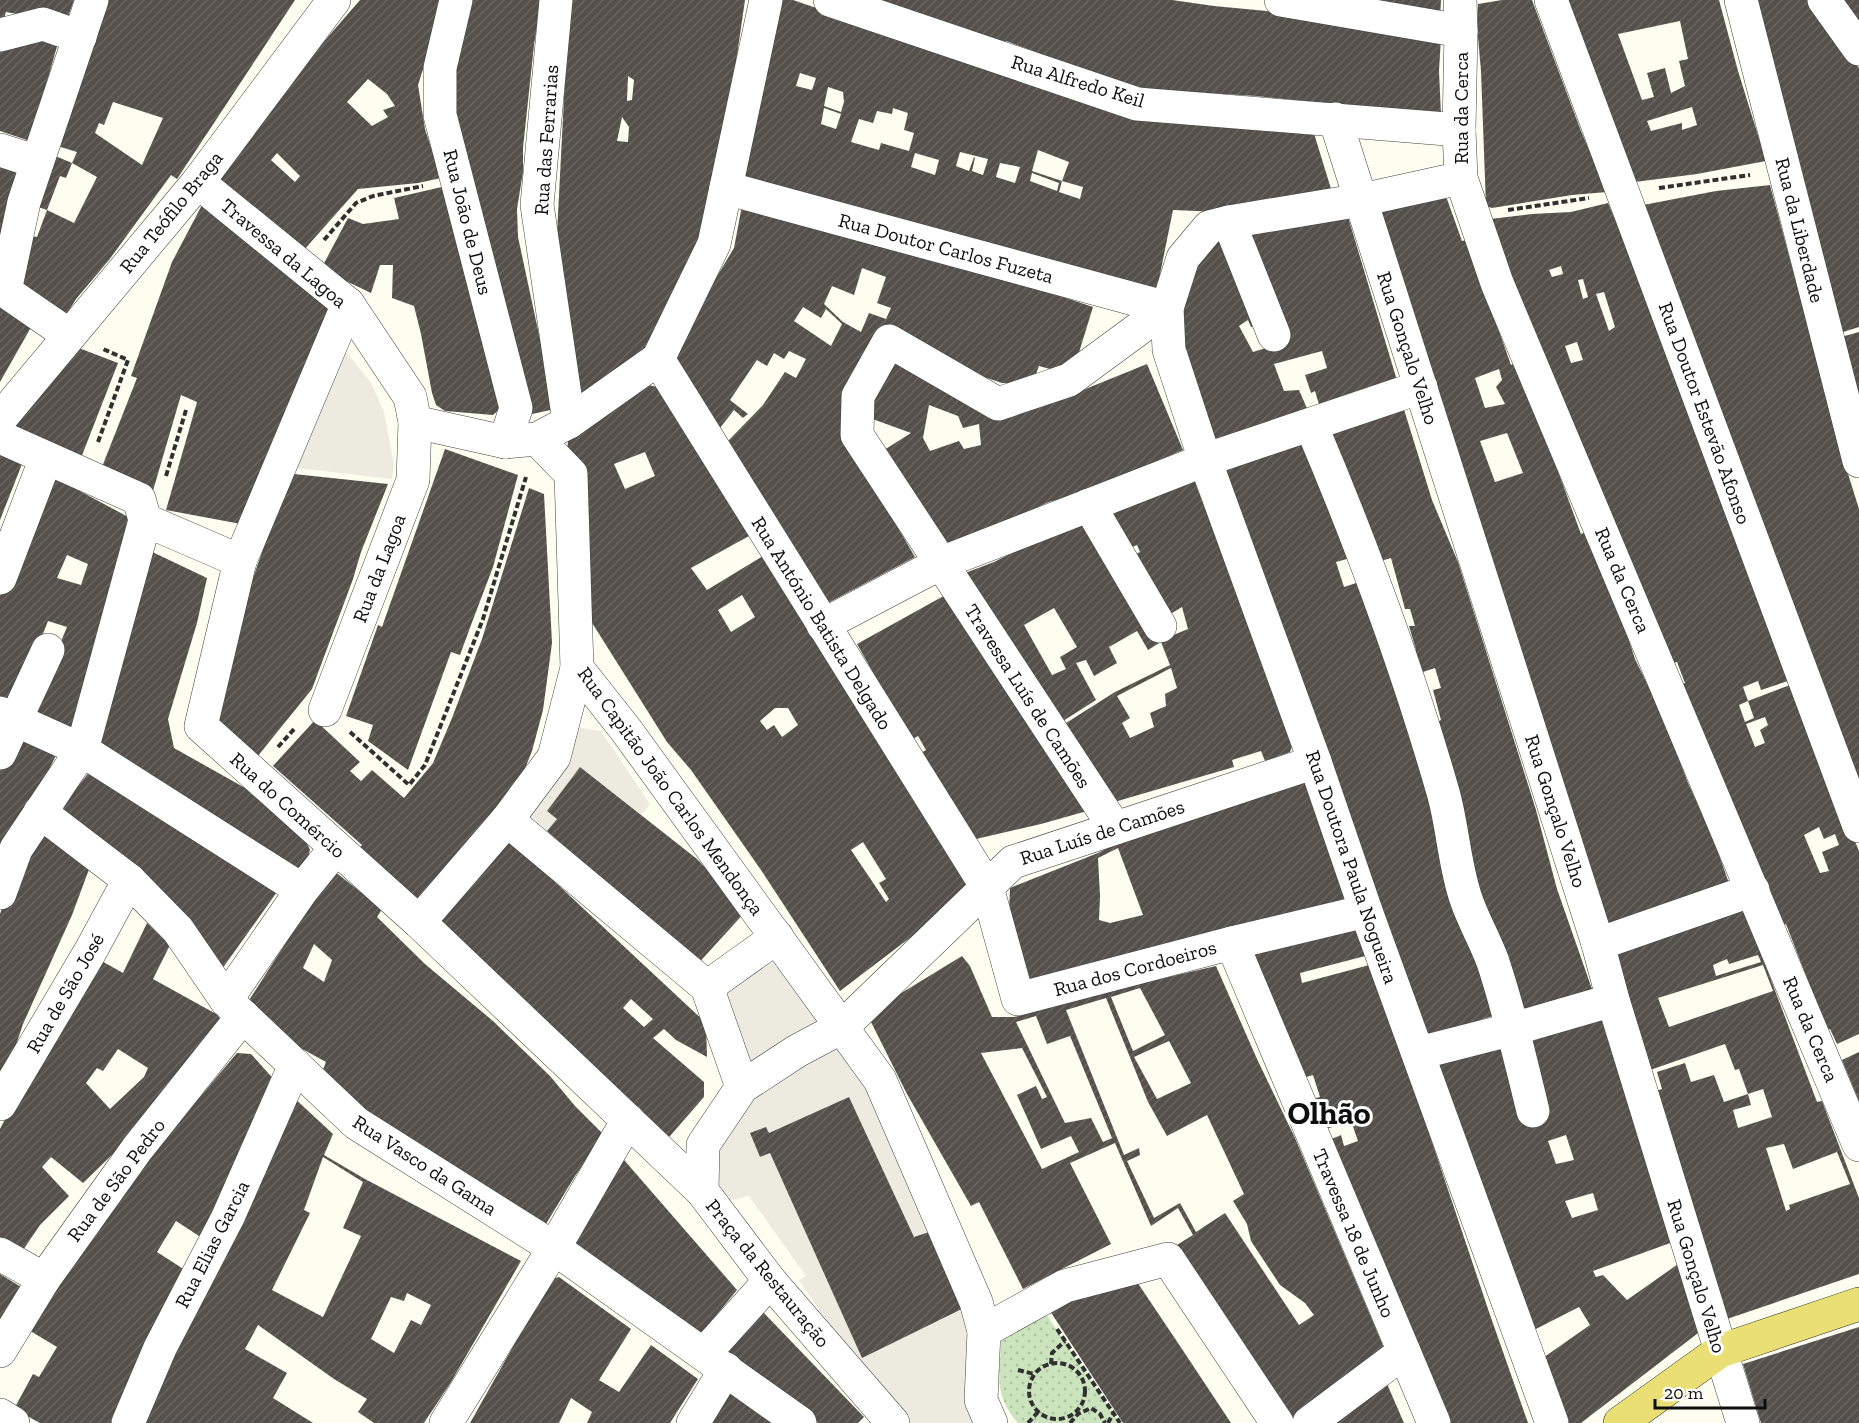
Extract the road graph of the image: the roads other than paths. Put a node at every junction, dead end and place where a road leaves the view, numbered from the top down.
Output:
1 (92, 0) edge
2 (334, 0) edge
3 (456, 0) edge
4 (556, 0) edge
5 (766, 0) edge
6 (830, 0) edge
7 (1281, 0) edge
8 (1551, 0) edge
9 (1741, 0) edge
10 (1824, 0) edge
11 (1461, 15) edge
12 (0, 35) edge
13 (80, 37) junction
14 (1859, 49) edge
15 (1335, 118) junction
16 (1459, 130) junction
17 (0, 150) edge
18 (37, 162) junction
19 (1461, 178) junction
20 (198, 182) junction
21 (726, 188) junction
22 (1361, 200) junction
23 (1229, 222) junction
24 (348, 304) junction
25 (1167, 308) junction
26 (69, 335) junction
27 (1275, 335) dead end
28 (658, 359) junction
29 (1420, 387) junction
30 (0, 418) edge
31 (415, 422) junction
32 (569, 422) junction
33 (1311, 425) junction
34 (0, 437) edge
35 (537, 439) junction
36 (505, 442) junction
37 (46, 458) junction
38 (1205, 460) junction
39 (1859, 461) edge
40 (1089, 506) junction
41 (149, 521) junction
42 (240, 561) junction
43 (941, 563) junction
44 (0, 578) edge
45 (823, 625) junction
46 (1160, 626) dead end
47 (48, 650) dead end
48 (577, 668) junction
49 (325, 710) road end
50 (8, 716) edge
51 (82, 750) junction
52 (0, 753) edge
53 (1315, 762) junction
54 (40, 812) junction
55 (507, 820) junction
56 (1859, 826) edge
57 (1115, 828) junction
58 (336, 848) junction
59 (129, 880) junction
60 (987, 887) junction
61 (302, 890) junction
62 (1753, 890) junction
63 (0, 892) edge
64 (1366, 911) junction
65 (419, 922) junction
66 (777, 937) junction
67 (1232, 943) junction
68 (1598, 944) junction
69 (707, 987) junction
70 (1614, 1000) junction
71 (235, 1008) junction
72 (842, 1028) junction
73 (1513, 1029) junction
74 (1419, 1053) junction
75 (295, 1065) junction
76 (742, 1087) junction
77 (0, 1104) edge
78 (1533, 1111) dead end
79 (628, 1120) junction
80 (1859, 1145) edge
81 (702, 1191) junction
82 (554, 1248) junction
83 (0, 1254) edge
84 (44, 1279) junction
85 (771, 1281) junction
86 (1859, 1304) edge
87 (984, 1331) junction
88 (0, 1351) edge
89 (1720, 1351) junction
90 (1404, 1352) junction
91 (715, 1362) junction
92 (0, 1415) edge
93 (13, 1423) edge
94 (128, 1423) edge
95 (446, 1423) edge
96 (693, 1423) edge
97 (800, 1423) edge
98 (893, 1423) edge
99 (991, 1423) edge
100 (1277, 1423) edge
101 (1309, 1423) edge
102 (1434, 1423) edge
103 (1552, 1423) edge
104 (1620, 1423) edge
105 (1743, 1423) edge

1 - 13 street
2 - 20 street, Rua Teófilo Braga
3 - 36 street, Rua João de Deus
4 - 32 street, Rua das Ferrarias
5 - 21 street
6 - 15 street, Rua Alfredo Keil
7 - 11 street
8 - 56 street, Rua Doutor Estevão Afonso
9 - 39 street, Rua da Liberdade
10 - 14 street
11 - 16 street, Rua da Cerca
12 - 13 street
13 - 18 street
15 - 16 street, Rua Alfredo Keil
15 - 22 street, Rua Gonçalo Velho
16 - 19 street, Rua da Cerca
17 - 18 street
18 - 26 street
19 - 22 street
19 - 62 street, Rua da Cerca
20 - 24 street, Travessa da Lagoa
20 - 26 street, Rua Teófilo Braga
21 - 25 street, Rua Doutor Carlos Fuzeta
21 - 28 street
22 - 23 street
22 - 29 street, Rua Gonçalo Velho
23 - 25 street
23 - 27 street
24 - 31 street, Travessa da Lagoa
24 - 42 street
25 - 38 street, Rua Doutora Paula Nogueira
25 - 43 street, Travessa Luís de Camões
26 - 30 street, Rua Teófilo Braga
28 - 32 street
28 - 45 street, Rua António Batista Delgado
29 - 33 street
29 - 68 street, Rua Gonçalo Velho
31 - 36 street
31 - 49 street, Rua da Lagoa
32 - 35 street
33 - 38 street
33 - 73 street
34 - 37 street
35 - 36 street
35 - 48 street, Rua Capitão João Carlos Mendonça
37 - 41 street
37 - 44 street
38 - 40 street
38 - 53 street, Rua Doutora Paula Nogueira
40 - 43 street
40 - 46 street
41 - 42 street
41 - 51 street
42 - 58 street, Rua do Comércio
43 - 45 street
43 - 57 street, Travessa Luís de Camões
45 - 60 street, Rua António Batista Delgado
47 - 50 street
48 - 55 street
48 - 66 street, Rua Capitão João Carlos Mendonça
50 - 51 street
50 - 52 street
51 - 54 street
51 - 61 street
53 - 57 street, Rua Luís de Camões
53 - 64 street, Rua Doutora Paula Nogueira
54 - 59 street, Rua Vasco da Gama
54 - 63 street
55 - 65 street
55 - 69 street
57 - 60 street, Rua Luís de Camões
58 - 61 street, Rua de São Pedro
58 - 65 street, Rua do Comércio
59 - 71 street, Rua Vasco da Gama
59 - 77 street, Rua de São José
60 - 67 street, Rua dos Cordoeiros
60 - 72 street, Rua Luís de Camões
61 - 71 street, Rua de São Pedro
62 - 68 street
62 - 80 street, Rua da Cerca
64 - 67 street, Rua dos Cordoeiros
64 - 74 street, Rua Doutora Paula Nogueira
65 - 79 street, Rua do Comércio
66 - 69 street
66 - 72 street
67 - 90 street, Travessa 18 de Junho
68 - 70 street, Rua Gonçalo Velho
69 - 76 street
70 - 73 street
70 - 89 street, Rua Gonçalo Velho
71 - 75 street, Rua Vasco da Gama
71 - 84 street, Rua de São Pedro
72 - 76 street, Praça da Restauração
72 - 87 street
73 - 74 street
73 - 78 street
74 - 103 street, Rua Doutora Paula Nogueira
75 - 82 street, Rua Vasco da Gama
75 - 94 street, Rua Elias Garcia
76 - 81 street, Praça da Restauração
79 - 81 street, Rua do Comércio
79 - 82 street
81 - 85 street, Praça da Restauração
82 - 91 street, Rua Vasco da Gama
82 - 95 street
83 - 84 street
84 - 88 street, Rua de São Pedro
85 - 91 street
85 - 98 street, Praça da Restauração
86 - 89 main road
87 - 99 street
87 - 100 street
89 - 104 main road
89 - 105 street, Rua Gonçalo Velho
90 - 101 street
90 - 102 street, Travessa 18 de Junho
91 - 96 street
91 - 97 street, Rua Vasco da Gama
92 - 93 street

